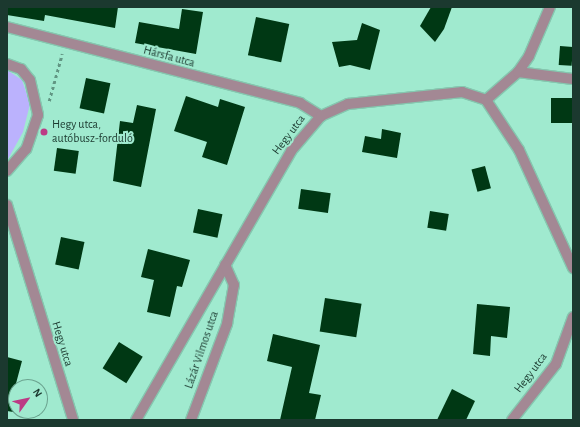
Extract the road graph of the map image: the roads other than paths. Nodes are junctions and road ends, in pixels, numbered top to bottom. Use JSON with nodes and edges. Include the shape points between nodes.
{"nodes":[{"id":1,"x":550,"y":7,"type":"edge"},
{"id":2,"x":7,"y":27,"type":"edge"},
{"id":3,"x":7,"y":64,"type":"edge"},
{"id":4,"x":518,"y":72,"type":"junction"},
{"id":5,"x":573,"y":79,"type":"edge"},
{"id":6,"x":486,"y":100,"type":"junction"},
{"id":7,"x":321,"y":116,"type":"junction"},
{"id":8,"x":7,"y":170,"type":"edge"},
{"id":9,"x":7,"y":206,"type":"edge"},
{"id":10,"x":225,"y":265,"type":"junction"},
{"id":11,"x":573,"y":268,"type":"edge"},
{"id":12,"x":573,"y":317,"type":"edge"},
{"id":13,"x":73,"y":420,"type":"edge"},
{"id":14,"x":136,"y":420,"type":"edge"},
{"id":15,"x":191,"y":420,"type":"edge"},
{"id":16,"x":512,"y":420,"type":"edge"}],
"edges":[{"from":1,"to":4,"type":"street","via":[[529,56]]},
{"from":2,"to":7,"type":"street","name":"Hársfa utca","via":[[300,103]]},
{"from":3,"to":8,"type":"street","via":[[21,69],[30,80],[38,115],[26,149]]},
{"from":4,"to":5,"type":"street"},
{"from":4,"to":6,"type":"street"},
{"from":6,"to":7,"type":"street","name":"Hegy utca","via":[[462,92],[360,102]]},
{"from":6,"to":11,"type":"street","via":[[519,150]]},
{"from":7,"to":10,"type":"street","name":"Hegy utca","via":[[291,150]]},
{"from":9,"to":13,"type":"street","name":"Hegy utca"},
{"from":10,"to":14,"type":"street","name":"Hegy utca"},
{"from":10,"to":15,"type":"street","name":"Lázár Vilmos utca","via":[[234,284],[227,324]]},
{"from":12,"to":16,"type":"street","name":"Hegy utca","via":[[556,364]]}]}
